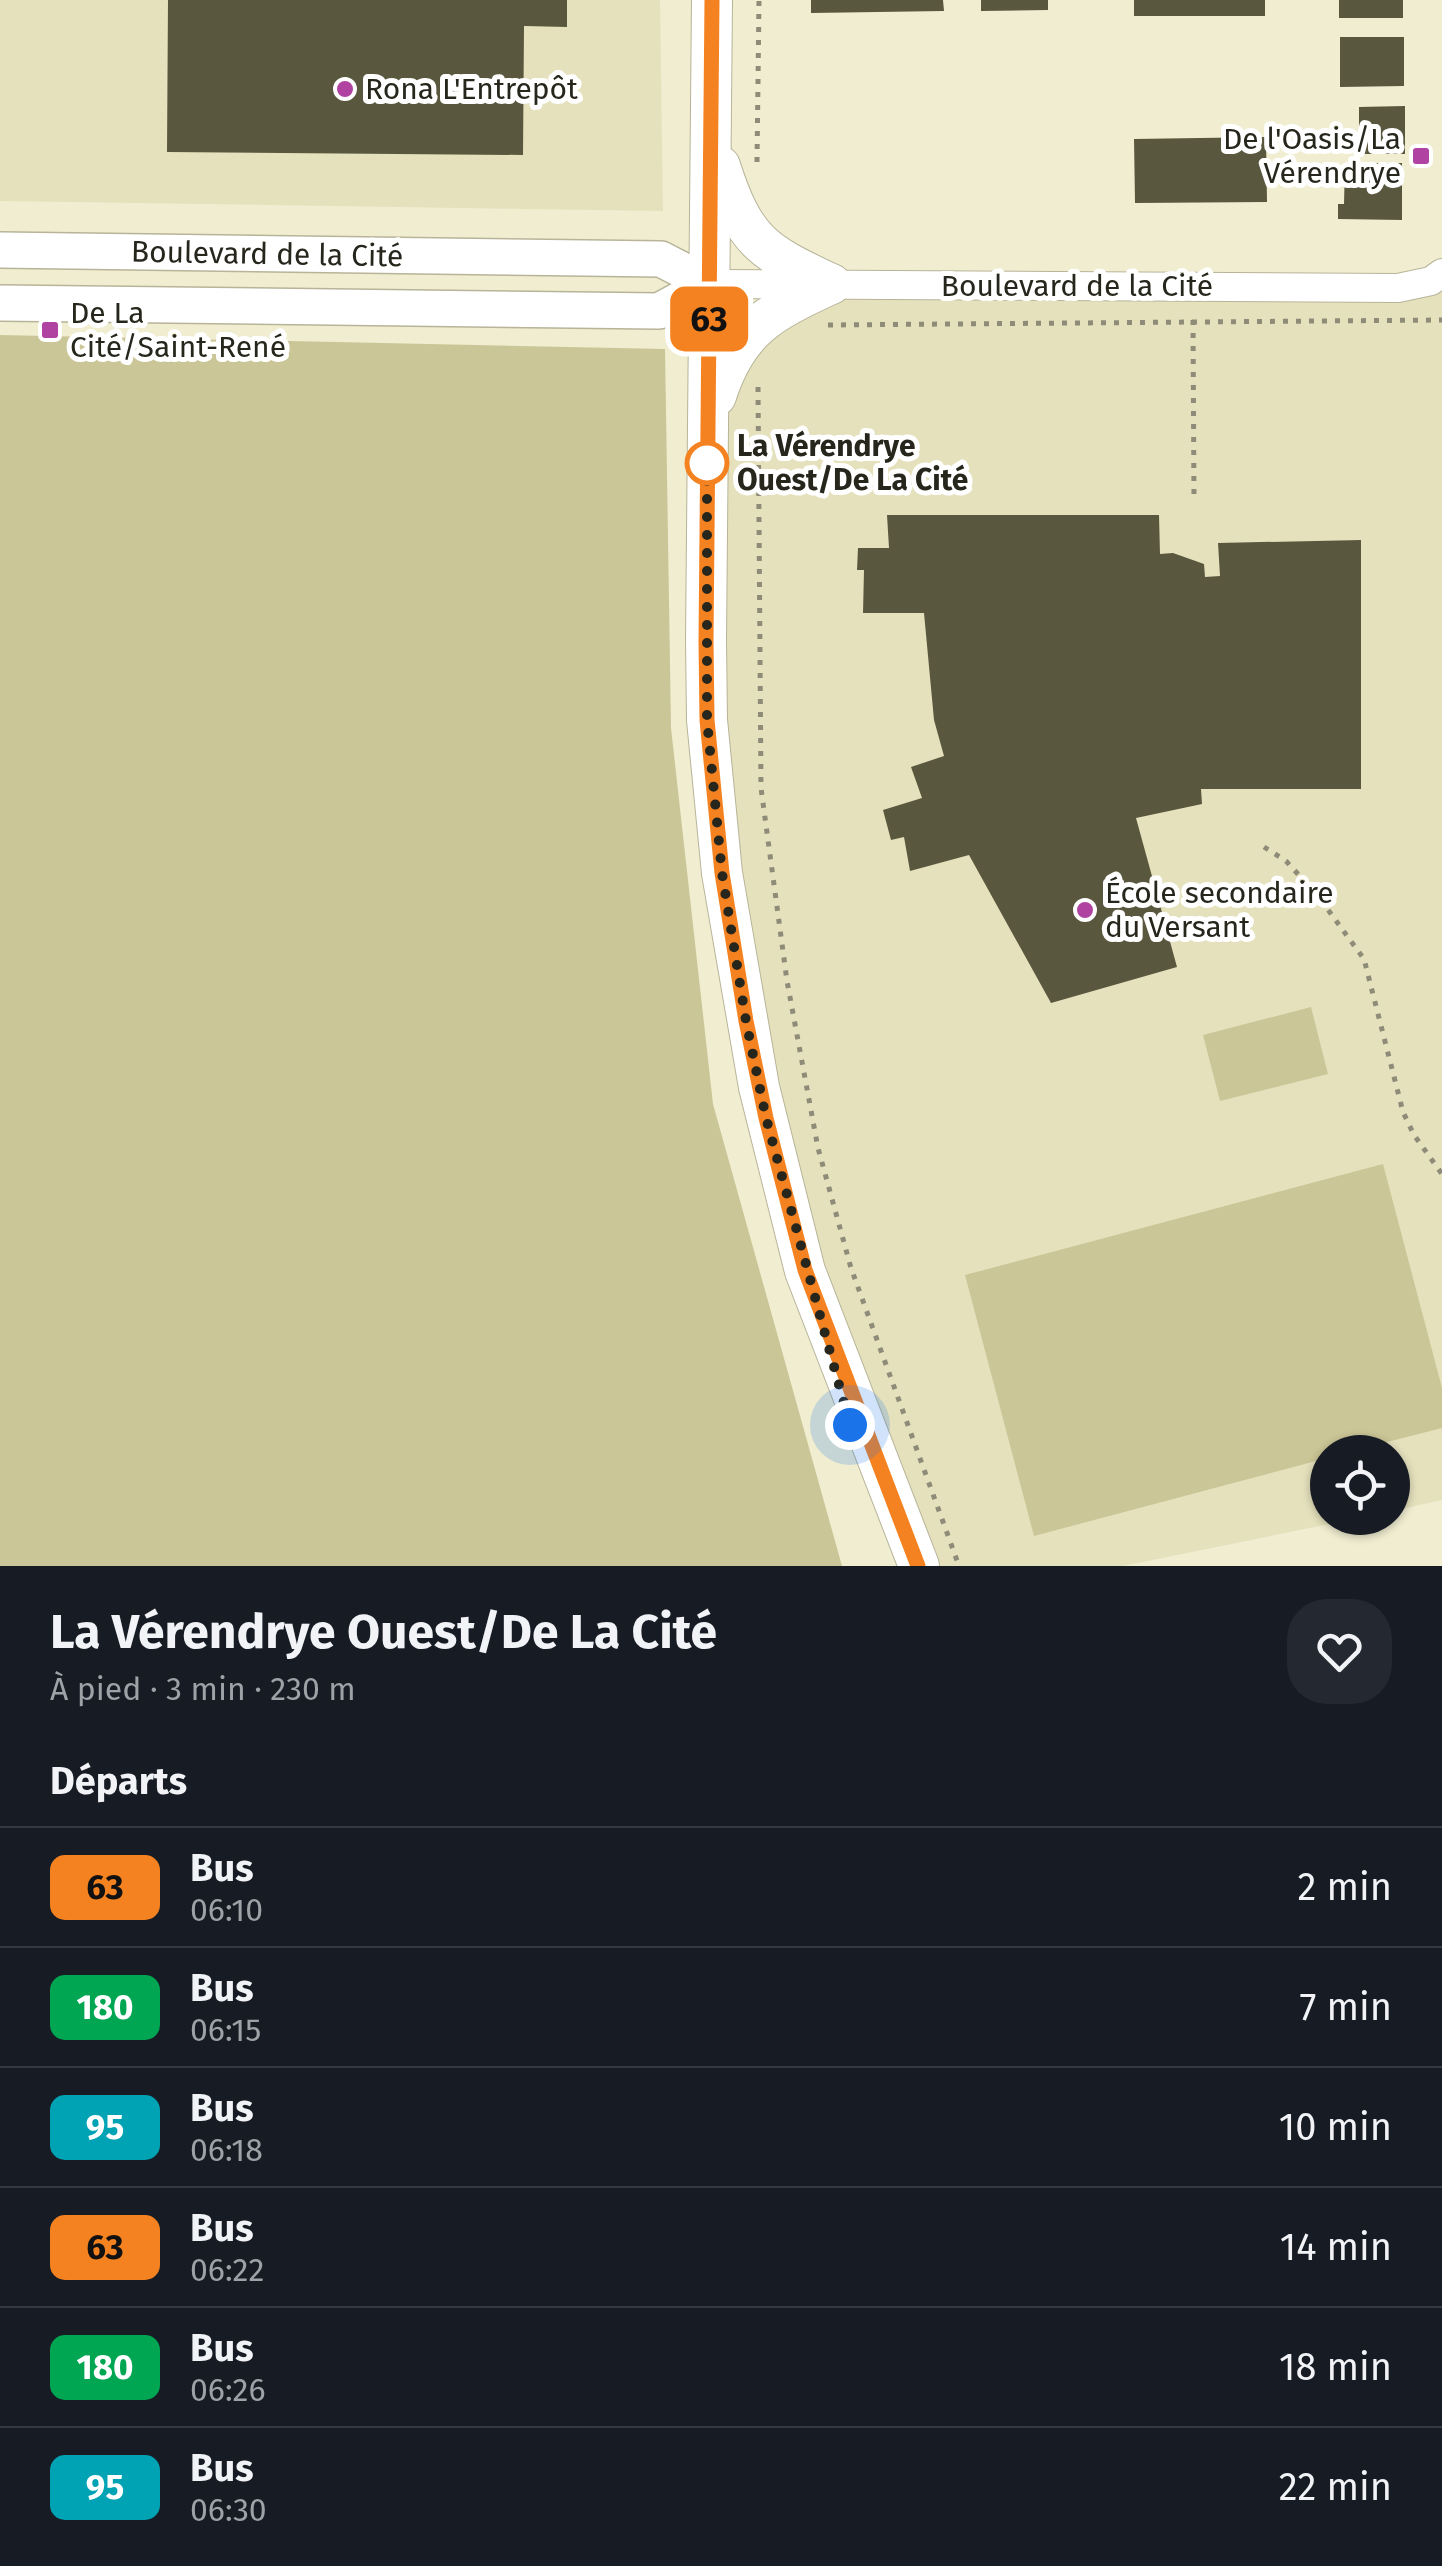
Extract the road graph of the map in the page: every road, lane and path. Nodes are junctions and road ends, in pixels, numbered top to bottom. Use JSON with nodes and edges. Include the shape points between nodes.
{"nodes":[{"id":1,"x":712,"y":0,"type":"edge"},
{"id":2,"x":759,"y":0,"type":"edge"},
{"id":3,"x":711,"y":140,"type":"junction"},
{"id":4,"x":758,"y":165,"type":"dead end"},
{"id":5,"x":0,"y":250,"type":"edge"},
{"id":6,"x":1442,"y":273,"type":"edge"},
{"id":7,"x":709,"y":284,"type":"junction"},
{"id":8,"x":831,"y":284,"type":"junction"},
{"id":9,"x":1193,"y":286,"type":"junction"},
{"id":10,"x":0,"y":303,"type":"edge"},
{"id":11,"x":1442,"y":320,"type":"edge"},
{"id":12,"x":1193,"y":322,"type":"junction"},
{"id":13,"x":819,"y":326,"type":"dead end"},
{"id":14,"x":758,"y":380,"type":"dead end"},
{"id":15,"x":708,"y":424,"type":"junction"},
{"id":16,"x":1194,"y":499,"type":"dead end"},
{"id":17,"x":1264,"y":846,"type":"dead end"},
{"id":18,"x":1442,"y":1174,"type":"edge"},
{"id":19,"x":826,"y":1332,"type":"junction"},
{"id":20,"x":890,"y":1566,"type":"edge"},
{"id":21,"x":918,"y":1566,"type":"edge"},
{"id":22,"x":959,"y":1566,"type":"edge"}],
"edges":[{"from":1,"to":3,"type":"main road"},
{"from":2,"to":4,"type":"path"},
{"from":3,"to":7,"type":"main road"},
{"from":3,"to":8,"type":"main road","via":[[745,228],[782,262]]},
{"from":5,"to":7,"type":"street","name":"Boulevard de la Cité","via":[[661,260]]},
{"from":6,"to":9,"type":"street","name":"Boulevard de la Cité","via":[[1398,288]]},
{"from":7,"to":8,"type":"street","name":"Boulevard de la Cité"},
{"from":7,"to":10,"type":"street","name":"Boulevard de la Cité","via":[[659,312]]},
{"from":7,"to":15,"type":"main road"},
{"from":8,"to":9,"type":"street","name":"Boulevard de la Cité"},
{"from":8,"to":15,"type":"main road","via":[[778,308],[746,335],[724,372]]},
{"from":9,"to":12,"type":"path"},
{"from":11,"to":12,"type":"path"},
{"from":12,"to":13,"type":"path"},
{"from":12,"to":16,"type":"path"},
{"from":14,"to":22,"type":"path","via":[[762,788],[787,981],[818,1148],[851,1268]]},
{"from":15,"to":19,"type":"main road","via":[[707,720],[722,873],[759,1087]]},
{"from":17,"to":18,"type":"path","via":[[1318,896],[1364,959],[1403,1112]]},
{"from":19,"to":20,"type":"main road"},
{"from":19,"to":21,"type":"main road"}]}
